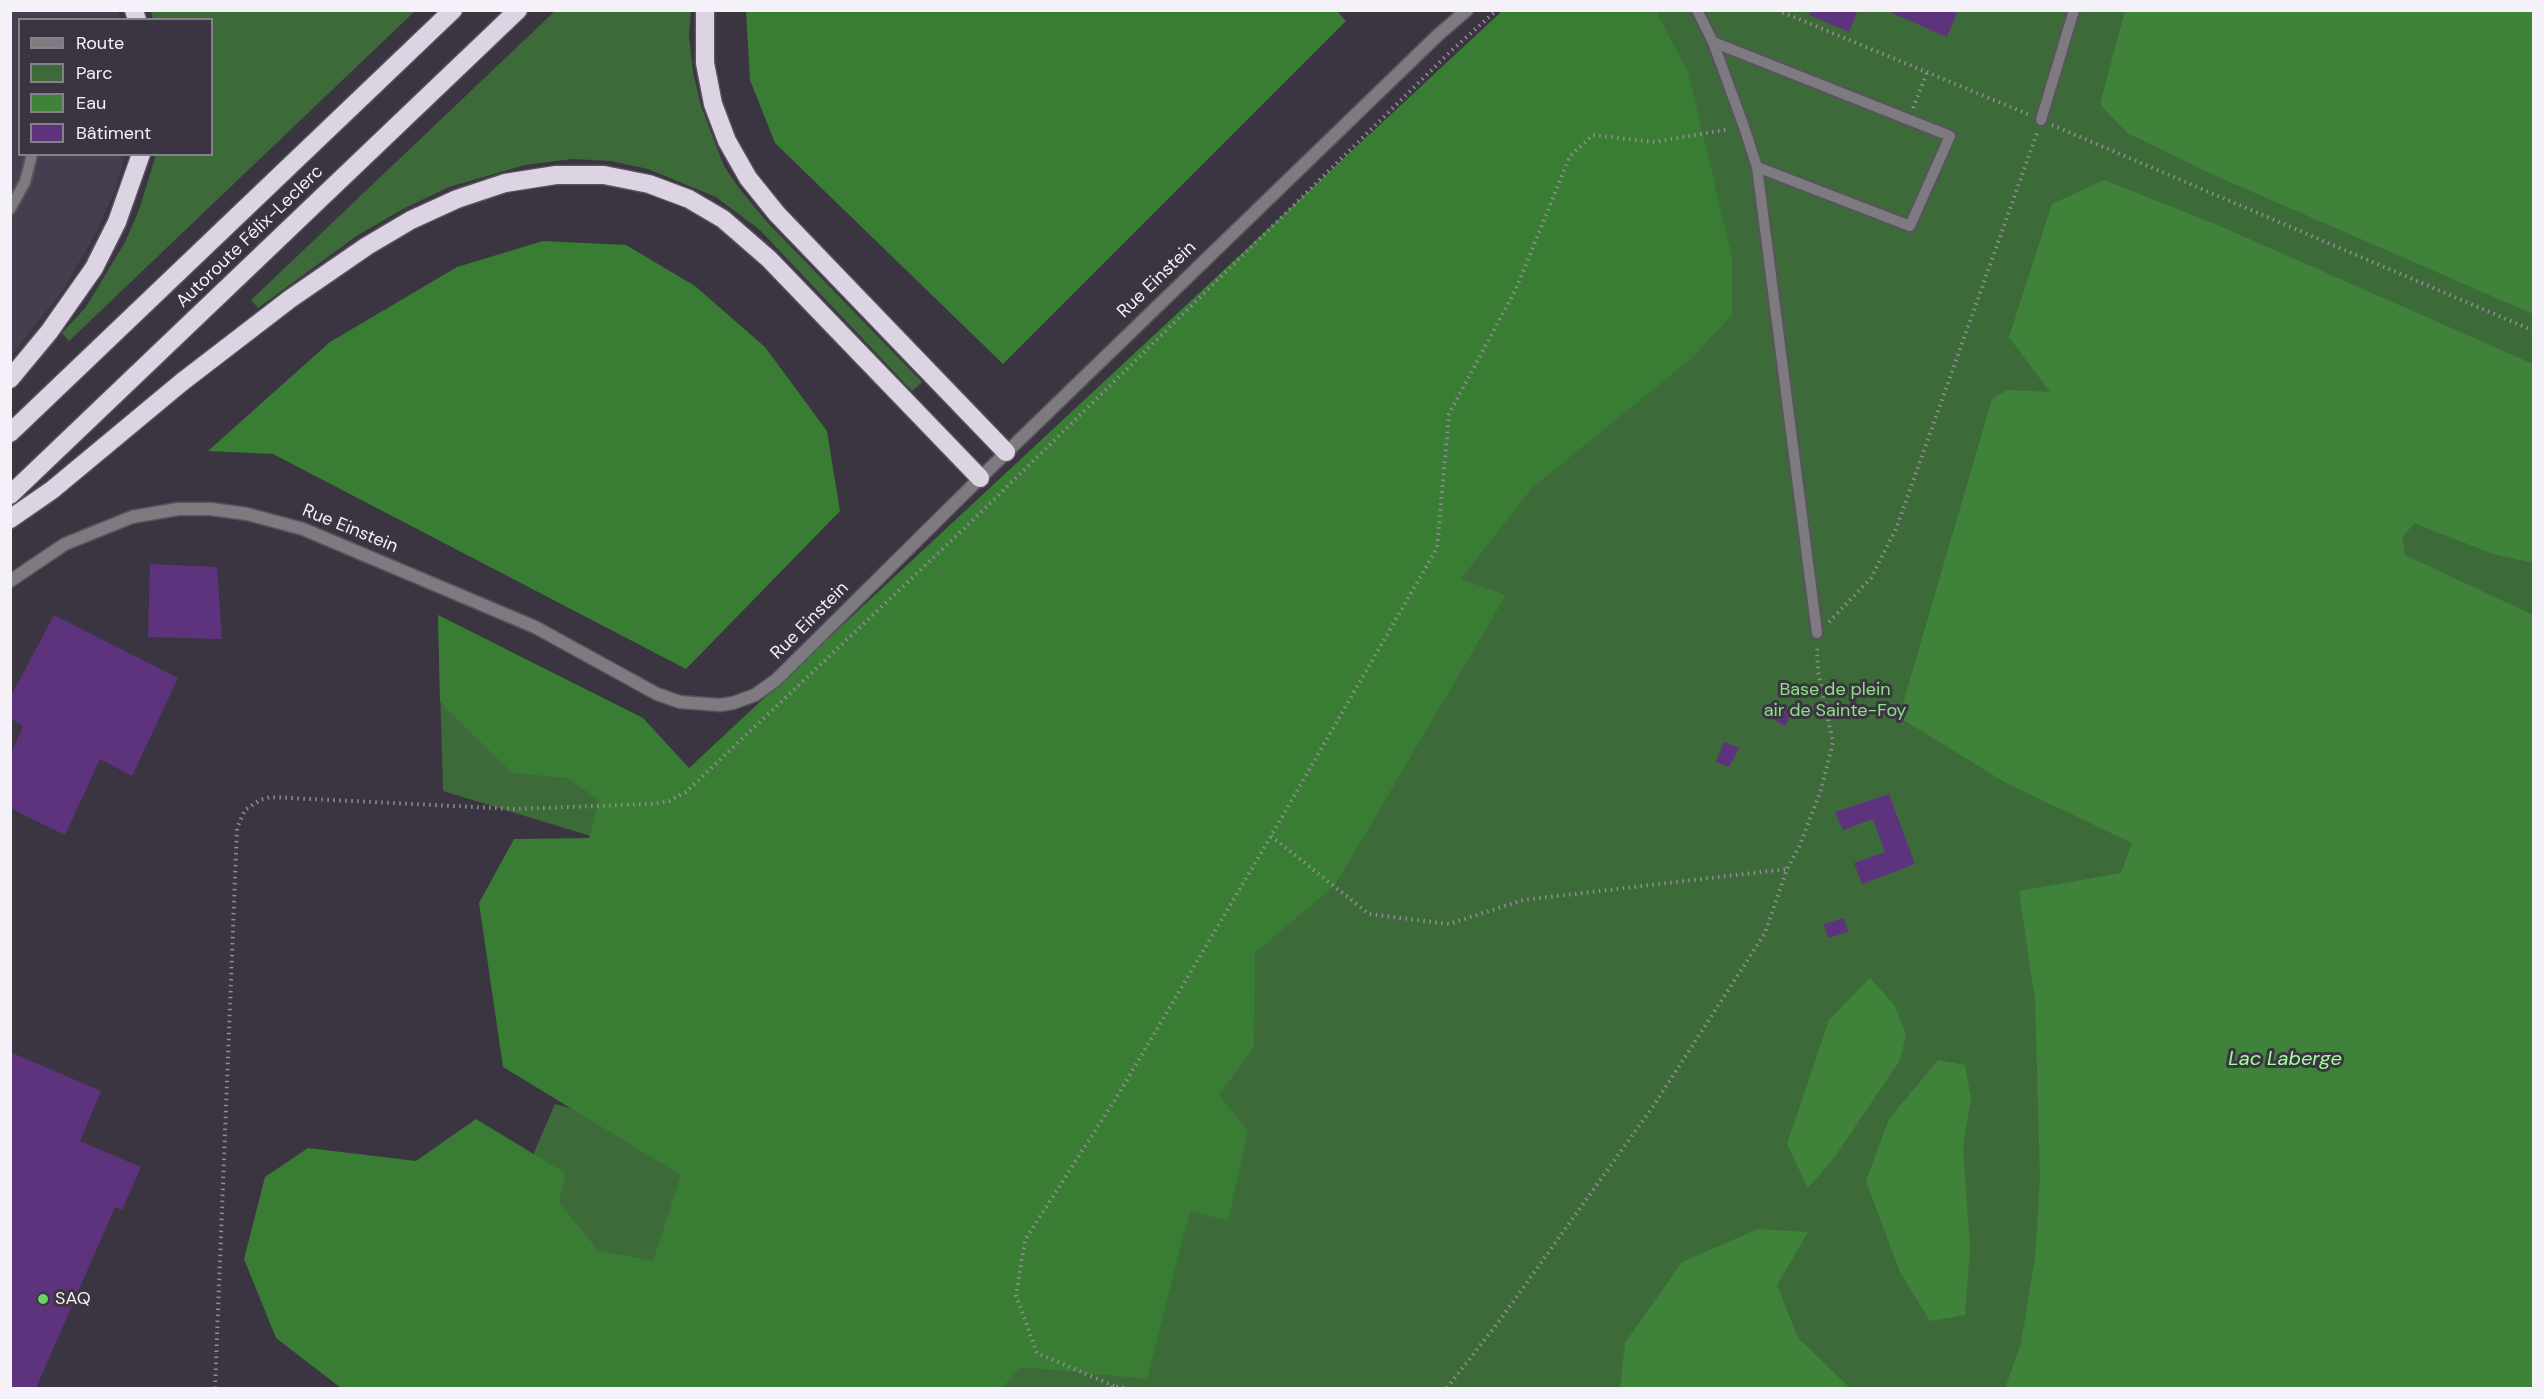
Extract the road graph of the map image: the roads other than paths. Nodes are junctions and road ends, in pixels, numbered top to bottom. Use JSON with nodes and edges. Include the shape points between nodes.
{"nodes":[{"id":1,"x":453,"y":10,"type":"edge"},
{"id":2,"x":518,"y":10,"type":"edge"},
{"id":3,"x":705,"y":10,"type":"edge"},
{"id":4,"x":1467,"y":10,"type":"edge"},
{"id":5,"x":1697,"y":10,"type":"edge"},
{"id":6,"x":2074,"y":10,"type":"edge"},
{"id":7,"x":1713,"y":42,"type":"junction"},
{"id":8,"x":2041,"y":120,"type":"road end"},
{"id":9,"x":32,"y":156,"type":"edge"},
{"id":10,"x":140,"y":156,"type":"edge"},
{"id":11,"x":1757,"y":167,"type":"junction"},
{"id":12,"x":10,"y":209,"type":"edge"},
{"id":13,"x":10,"y":379,"type":"edge"},
{"id":14,"x":10,"y":433,"type":"edge"},
{"id":15,"x":1006,"y":452,"type":"junction"},
{"id":16,"x":980,"y":478,"type":"junction"},
{"id":17,"x":10,"y":495,"type":"edge"},
{"id":18,"x":10,"y":519,"type":"edge"},
{"id":19,"x":10,"y":581,"type":"edge"},
{"id":20,"x":1817,"y":633,"type":"road end"}],
"edges":[{"from":1,"to":14,"type":"highway","name":"Autoroute Félix-Leclerc"},
{"from":2,"to":17,"type":"highway","name":"Autoroute Félix-Leclerc"},
{"from":3,"to":15,"type":"highway","via":[[705,63],[713,104],[727,141],[748,178],[777,214]]},
{"from":4,"to":15,"type":"street","name":"Rue Einstein"},
{"from":5,"to":7,"type":"lane"},
{"from":6,"to":8,"type":"lane"},
{"from":7,"to":11,"type":"lane"},
{"from":7,"to":11,"type":"lane","via":[[1950,136],[1910,226]]},
{"from":9,"to":12,"type":"lane","via":[[25,182]]},
{"from":10,"to":13,"type":"highway","via":[[120,215],[94,268],[55,325]]},
{"from":11,"to":20,"type":"lane"},
{"from":15,"to":16,"type":"street","name":"Rue Einstein"},
{"from":16,"to":18,"type":"highway","via":[[769,259],[731,225],[689,199],[649,184],[604,175],[556,175],[505,183],[457,199],[367,246],[265,318],[52,490]]},
{"from":16,"to":19,"type":"street","name":"Rue Einstein","via":[[776,680],[754,695],[720,705],[680,702],[657,694],[535,627],[303,529],[238,512],[178,509],[132,517],[65,544]]}]}
